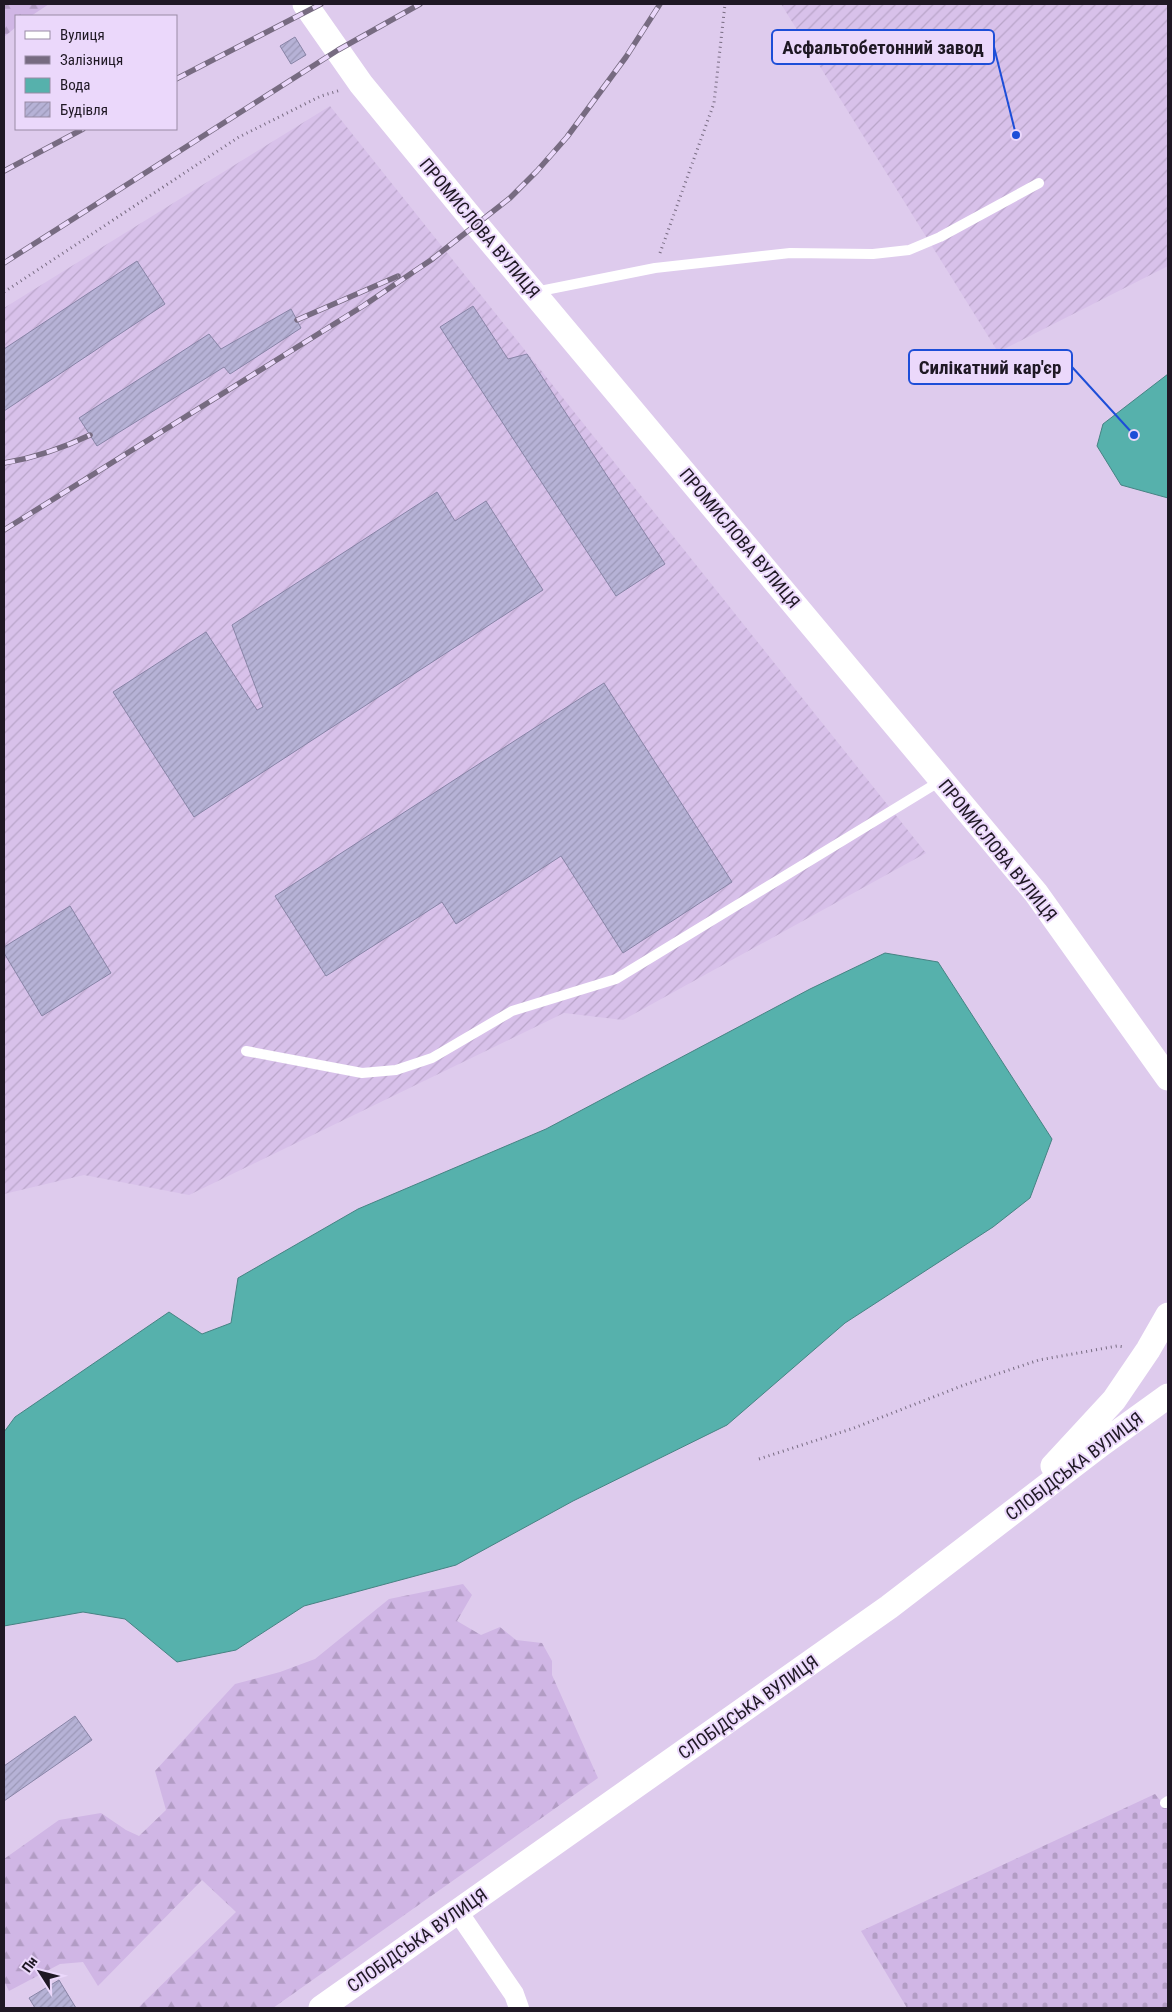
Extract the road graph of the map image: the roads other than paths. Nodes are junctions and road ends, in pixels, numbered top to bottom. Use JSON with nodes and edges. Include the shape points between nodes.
{"nodes":[{"id":1,"x":305,"y":4,"type":"edge"},
{"id":2,"x":1039,"y":183,"type":"dead end"},
{"id":3,"x":534,"y":293,"type":"junction"},
{"id":4,"x":942,"y":780,"type":"junction"},
{"id":5,"x":246,"y":1051,"type":"dead end"},
{"id":6,"x":1168,"y":1078,"type":"edge"},
{"id":7,"x":1168,"y":1315,"type":"edge"},
{"id":8,"x":1168,"y":1396,"type":"edge"},
{"id":9,"x":980,"y":1538,"type":"junction"},
{"id":10,"x":458,"y":1912,"type":"junction"},
{"id":11,"x":516,"y":2001,"type":"edge"},
{"id":12,"x":321,"y":2008,"type":"edge"}],
"edges":[{"from":1,"to":3,"type":"street","name":"ПРОМИСЛОВА ВУЛИЦЯ","via":[[362,84]]},
{"from":2,"to":3,"type":"lane","via":[[940,237],[909,250],[873,254],[790,253],[655,268]]},
{"from":3,"to":4,"type":"street","name":"ПРОМИСЛОВА ВУЛИЦЯ"},
{"from":4,"to":5,"type":"lane","via":[[616,979],[512,1010],[432,1058],[396,1070],[362,1073]]},
{"from":4,"to":6,"type":"street","name":"ПРОМИСЛОВА ВУЛИЦЯ","via":[[1036,893]]},
{"from":7,"to":9,"type":"street","via":[[1108,1407]]},
{"from":8,"to":9,"type":"street","name":"СЛОБІДСЬКА ВУЛИЦЯ"},
{"from":9,"to":10,"type":"street","name":"СЛОБІДСЬКА ВУЛИЦЯ","via":[[889,1607]]},
{"from":10,"to":11,"type":"street"},
{"from":10,"to":12,"type":"street","name":"СЛОБІДСЬКА ВУЛИЦЯ"}]}
